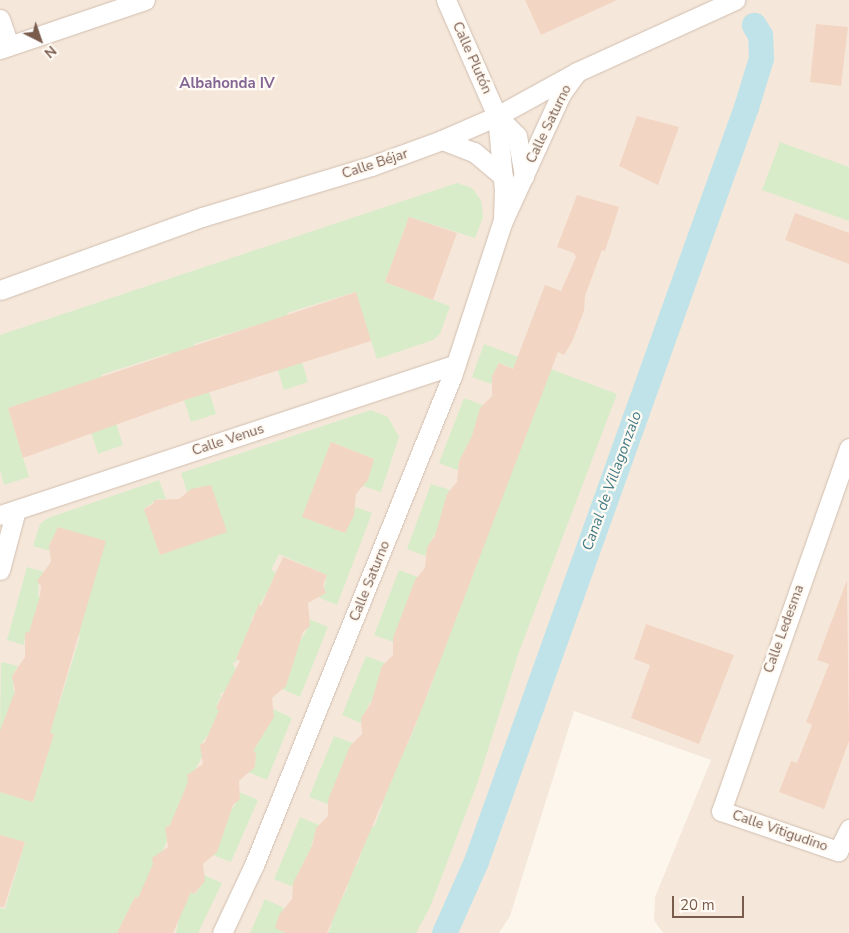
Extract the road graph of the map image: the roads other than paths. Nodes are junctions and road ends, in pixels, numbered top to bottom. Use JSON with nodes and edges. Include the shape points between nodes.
{"nodes":[{"id":1,"x":145,"y":0,"type":"edge"},
{"id":2,"x":446,"y":0,"type":"edge"},
{"id":3,"x":734,"y":0,"type":"edge"},
{"id":4,"x":0,"y":19,"type":"edge"},
{"id":5,"x":5,"y":47,"type":"edge"},
{"id":6,"x":577,"y":72,"type":"junction"},
{"id":7,"x":497,"y":116,"type":"junction"},
{"id":8,"x":442,"y":140,"type":"junction"},
{"id":9,"x":503,"y":176,"type":"junction"},
{"id":10,"x":524,"y":176,"type":"junction"},
{"id":11,"x":502,"y":223,"type":"junction"},
{"id":12,"x":0,"y":290,"type":"edge"},
{"id":13,"x":456,"y":364,"type":"junction"},
{"id":14,"x":849,"y":448,"type":"edge"},
{"id":15,"x":8,"y":512,"type":"edge"},
{"id":16,"x":0,"y":570,"type":"edge"},
{"id":17,"x":721,"y":811,"type":"joint"},
{"id":18,"x":849,"y":829,"type":"edge"},
{"id":19,"x":222,"y":933,"type":"edge"}],
"edges":[{"from":1,"to":5,"type":"street"},
{"from":2,"to":7,"type":"street","name":"Calle Plutón"},
{"from":3,"to":6,"type":"street","name":"Calle Béjar"},
{"from":4,"to":5,"type":"street"},
{"from":6,"to":7,"type":"street","name":"Calle Béjar"},
{"from":6,"to":10,"type":"street","name":"Calle Saturno","via":[[561,94]]},
{"from":7,"to":8,"type":"street","name":"Calle Béjar"},
{"from":7,"to":9,"type":"street","name":"Calle Saturno"},
{"from":7,"to":10,"type":"street","name":"Calle Saturno","via":[[517,136]]},
{"from":8,"to":9,"type":"street","via":[[474,152]]},
{"from":8,"to":12,"type":"street","name":"Calle Béjar","via":[[371,166],[202,217]]},
{"from":9,"to":11,"type":"street","name":"Calle Saturno"},
{"from":10,"to":11,"type":"street","name":"Calle Saturno"},
{"from":11,"to":13,"type":"street","name":"Calle Saturno"},
{"from":13,"to":15,"type":"street","name":"Calle Venus"},
{"from":13,"to":19,"type":"street","name":"Calle Saturno","via":[[258,856]]},
{"from":14,"to":17,"type":"street","name":"Calle Ledesma"},
{"from":15,"to":16,"type":"street"},
{"from":17,"to":18,"type":"street","name":"Calle Vitigudino","via":[[838,851]]}]}
